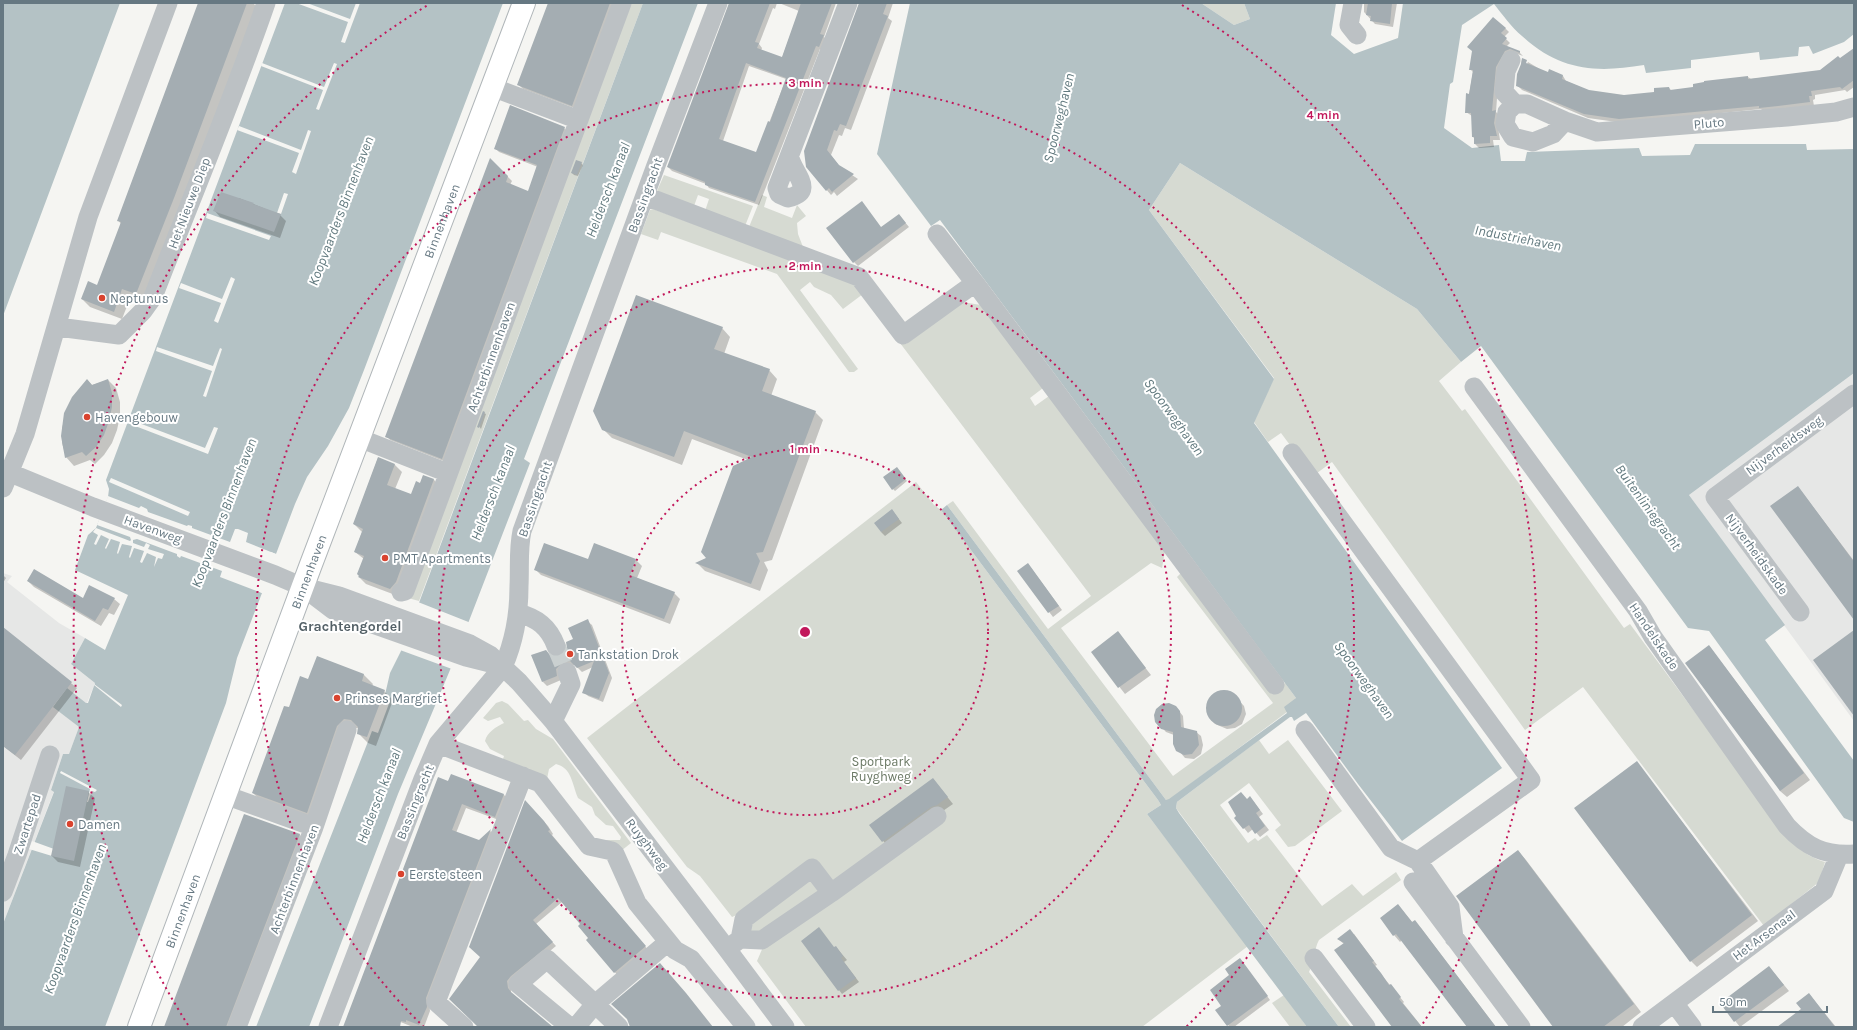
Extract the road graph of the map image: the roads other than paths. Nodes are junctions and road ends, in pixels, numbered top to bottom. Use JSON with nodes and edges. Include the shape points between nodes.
{"nodes":[{"id":1,"x":168,"y":3,"type":"edge"},
{"id":2,"x":266,"y":3,"type":"edge"},
{"id":3,"x":524,"y":3,"type":"edge"},
{"id":4,"x":622,"y":3,"type":"edge"},
{"id":5,"x":718,"y":3,"type":"edge"},
{"id":6,"x":848,"y":3,"type":"edge"},
{"id":7,"x":1352,"y":3,"type":"edge"},
{"id":8,"x":1357,"y":35,"type":"dead end"},
{"id":9,"x":1510,"y":60,"type":"dead end"},
{"id":10,"x":492,"y":87,"type":"junction"},
{"id":11,"x":1515,"y":104,"type":"junction"},
{"id":12,"x":1854,"y":107,"type":"edge"},
{"id":13,"x":579,"y":120,"type":"junction"},
{"id":14,"x":1566,"y":121,"type":"junction"},
{"id":15,"x":790,"y":158,"type":"dead end"},
{"id":16,"x":645,"y":196,"type":"junction"},
{"id":17,"x":937,"y":234,"type":"dead end"},
{"id":18,"x":975,"y":283,"type":"junction"},
{"id":19,"x":58,"y":326,"type":"junction"},
{"id":20,"x":1474,"y":387,"type":"dead end"},
{"id":21,"x":1854,"y":394,"type":"edge"},
{"id":22,"x":359,"y":438,"type":"junction"},
{"id":23,"x":1292,"y":453,"type":"dead end"},
{"id":24,"x":448,"y":473,"type":"junction"},
{"id":25,"x":5,"y":477,"type":"edge"},
{"id":26,"x":1715,"y":497,"type":"joint"},
{"id":27,"x":303,"y":587,"type":"junction"},
{"id":28,"x":401,"y":592,"type":"dead end"},
{"id":29,"x":1800,"y":612,"type":"dead end"},
{"id":30,"x":518,"y":613,"type":"junction"},
{"id":31,"x":408,"y":628,"type":"joint"},
{"id":32,"x":556,"y":646,"type":"tunnel mouth"},
{"id":33,"x":503,"y":667,"type":"junction"},
{"id":34,"x":567,"y":672,"type":"tunnel mouth"},
{"id":35,"x":1275,"y":685,"type":"dead end"},
{"id":36,"x":553,"y":721,"type":"junction"},
{"id":37,"x":347,"y":730,"type":"dead end"},
{"id":38,"x":1305,"y":730,"type":"dead end"},
{"id":39,"x":438,"y":744,"type":"junction"},
{"id":40,"x":50,"y":755,"type":"dead end"},
{"id":41,"x":532,"y":779,"type":"junction"},
{"id":42,"x":225,"y":795,"type":"junction"},
{"id":43,"x":937,"y":816,"type":"dead end"},
{"id":44,"x":314,"y":827,"type":"junction"},
{"id":45,"x":1846,"y":854,"type":"edge"},
{"id":46,"x":1418,"y":862,"type":"junction"},
{"id":47,"x":1413,"y":882,"type":"dead end"},
{"id":48,"x":3,"y":892,"type":"edge"},
{"id":49,"x":831,"y":893,"type":"junction"},
{"id":50,"x":1454,"y":938,"type":"junction"},
{"id":51,"x":668,"y":942,"type":"junction"},
{"id":52,"x":734,"y":944,"type":"junction"},
{"id":53,"x":1314,"y":958,"type":"dead end"},
{"id":54,"x":600,"y":1000,"type":"junction"},
{"id":55,"x":1674,"y":1003,"type":"junction"},
{"id":56,"x":139,"y":1027,"type":"edge"},
{"id":57,"x":237,"y":1027,"type":"edge"},
{"id":58,"x":328,"y":1027,"type":"edge"},
{"id":59,"x":464,"y":1027,"type":"edge"},
{"id":60,"x":570,"y":1027,"type":"edge"},
{"id":61,"x":576,"y":1027,"type":"edge"},
{"id":62,"x":619,"y":1027,"type":"edge"},
{"id":63,"x":746,"y":1027,"type":"edge"},
{"id":64,"x":785,"y":1027,"type":"edge"},
{"id":65,"x":1366,"y":1027,"type":"edge"},
{"id":66,"x":1521,"y":1027,"type":"edge"},
{"id":67,"x":1642,"y":1027,"type":"edge"},
{"id":68,"x":1692,"y":1027,"type":"edge"}],
"edges":[{"from":1,"to":19,"type":"street","via":[[88,217]]},
{"from":2,"to":19,"type":"street","name":"Het Nieuwe Diep","via":[[241,74],[153,297],[119,335]]},
{"from":3,"to":10,"type":"main road","name":"Binnenhaven"},
{"from":4,"to":13,"type":"street","name":"Achterbinnenhaven"},
{"from":5,"to":16,"type":"street","name":"Bassingracht"},
{"from":6,"to":15,"type":"street"},
{"from":7,"to":8,"type":"street","via":[[1349,25]]},
{"from":9,"to":11,"type":"street","via":[[1504,92]]},
{"from":10,"to":13,"type":"street"},
{"from":10,"to":22,"type":"main road","name":"Binnenhaven"},
{"from":11,"to":14,"type":"street","name":"Pluto","via":[[1527,104]]},
{"from":11,"to":14,"type":"street","via":[[1506,112],[1505,124],[1513,137],[1533,142],[1553,134]]},
{"from":12,"to":14,"type":"street","name":"Pluto","via":[[1822,114],[1597,132]]},
{"from":13,"to":24,"type":"street","name":"Achterbinnenhaven"},
{"from":16,"to":18,"type":"street","via":[[859,277],[903,335]]},
{"from":16,"to":30,"type":"street","name":"Bassingracht","via":[[522,530],[519,548]]},
{"from":17,"to":18,"type":"street"},
{"from":18,"to":35,"type":"street"},
{"from":19,"to":25,"type":"street","via":[[25,434]]},
{"from":20,"to":45,"type":"street","name":"Handelskade","via":[[1638,611],[1788,826],[1801,840],[1815,849]]},
{"from":21,"to":26,"type":"street","name":"Nijverheidsweg"},
{"from":22,"to":24,"type":"street"},
{"from":22,"to":27,"type":"main road","name":"Binnenhaven"},
{"from":23,"to":46,"type":"street","via":[[1531,780]]},
{"from":24,"to":28,"type":"street","name":"Achterbinnenhaven","via":[[405,591]]},
{"from":25,"to":27,"type":"street","name":"Havenweg","via":[[93,507]]},
{"from":26,"to":29,"type":"street","name":"Nijverheidskade"},
{"from":27,"to":31,"type":"street","name":"Havenweg","via":[[339,596]]},
{"from":27,"to":42,"type":"main road","name":"Binnenhaven"},
{"from":30,"to":32,"type":"street","via":[[532,617],[542,625],[551,633]]},
{"from":30,"to":33,"type":"street","name":"Bassingracht","via":[[513,644]]},
{"from":31,"to":33,"type":"street","name":"Ruyghweg","via":[[490,656]]},
{"from":33,"to":36,"type":"street","name":"Ruyghweg"},
{"from":33,"to":39,"type":"street","name":"Bassingracht"},
{"from":34,"to":36,"type":"street","via":[[571,684]]},
{"from":36,"to":52,"type":"street","name":"Ruyghweg"},
{"from":37,"to":44,"type":"street","name":"Achterbinnenhaven"},
{"from":38,"to":46,"type":"street","via":[[1391,848]]},
{"from":39,"to":41,"type":"street"},
{"from":39,"to":58,"type":"street","name":"Bassingracht"},
{"from":40,"to":48,"type":"street","name":"Zwartepad"},
{"from":41,"to":51,"type":"street","via":[[589,846],[615,854],[635,901]]},
{"from":41,"to":59,"type":"street","via":[[439,1004]]},
{"from":42,"to":44,"type":"street"},
{"from":42,"to":56,"type":"main road","name":"Binnenhaven"},
{"from":43,"to":49,"type":"street"},
{"from":44,"to":57,"type":"street","name":"Achterbinnenhaven"},
{"from":45,"to":55,"type":"street","name":"Het Arsenaal","via":[[1824,890]]},
{"from":46,"to":50,"type":"street","via":[[1450,907]]},
{"from":47,"to":50,"type":"street"},
{"from":49,"to":52,"type":"street","via":[[762,940]]},
{"from":49,"to":52,"type":"street","via":[[812,868],[744,919]]},
{"from":50,"to":66,"type":"street"},
{"from":51,"to":54,"type":"street"},
{"from":51,"to":63,"type":"street","via":[[677,952],[691,959]]},
{"from":52,"to":64,"type":"street","name":"Ruyghweg"},
{"from":53,"to":65,"type":"street"},
{"from":54,"to":60,"type":"street","via":[[547,958],[518,984]]},
{"from":54,"to":61,"type":"street"},
{"from":54,"to":62,"type":"street"},
{"from":55,"to":67,"type":"street","name":"Het Arsenaal"},
{"from":55,"to":68,"type":"street"}]}
